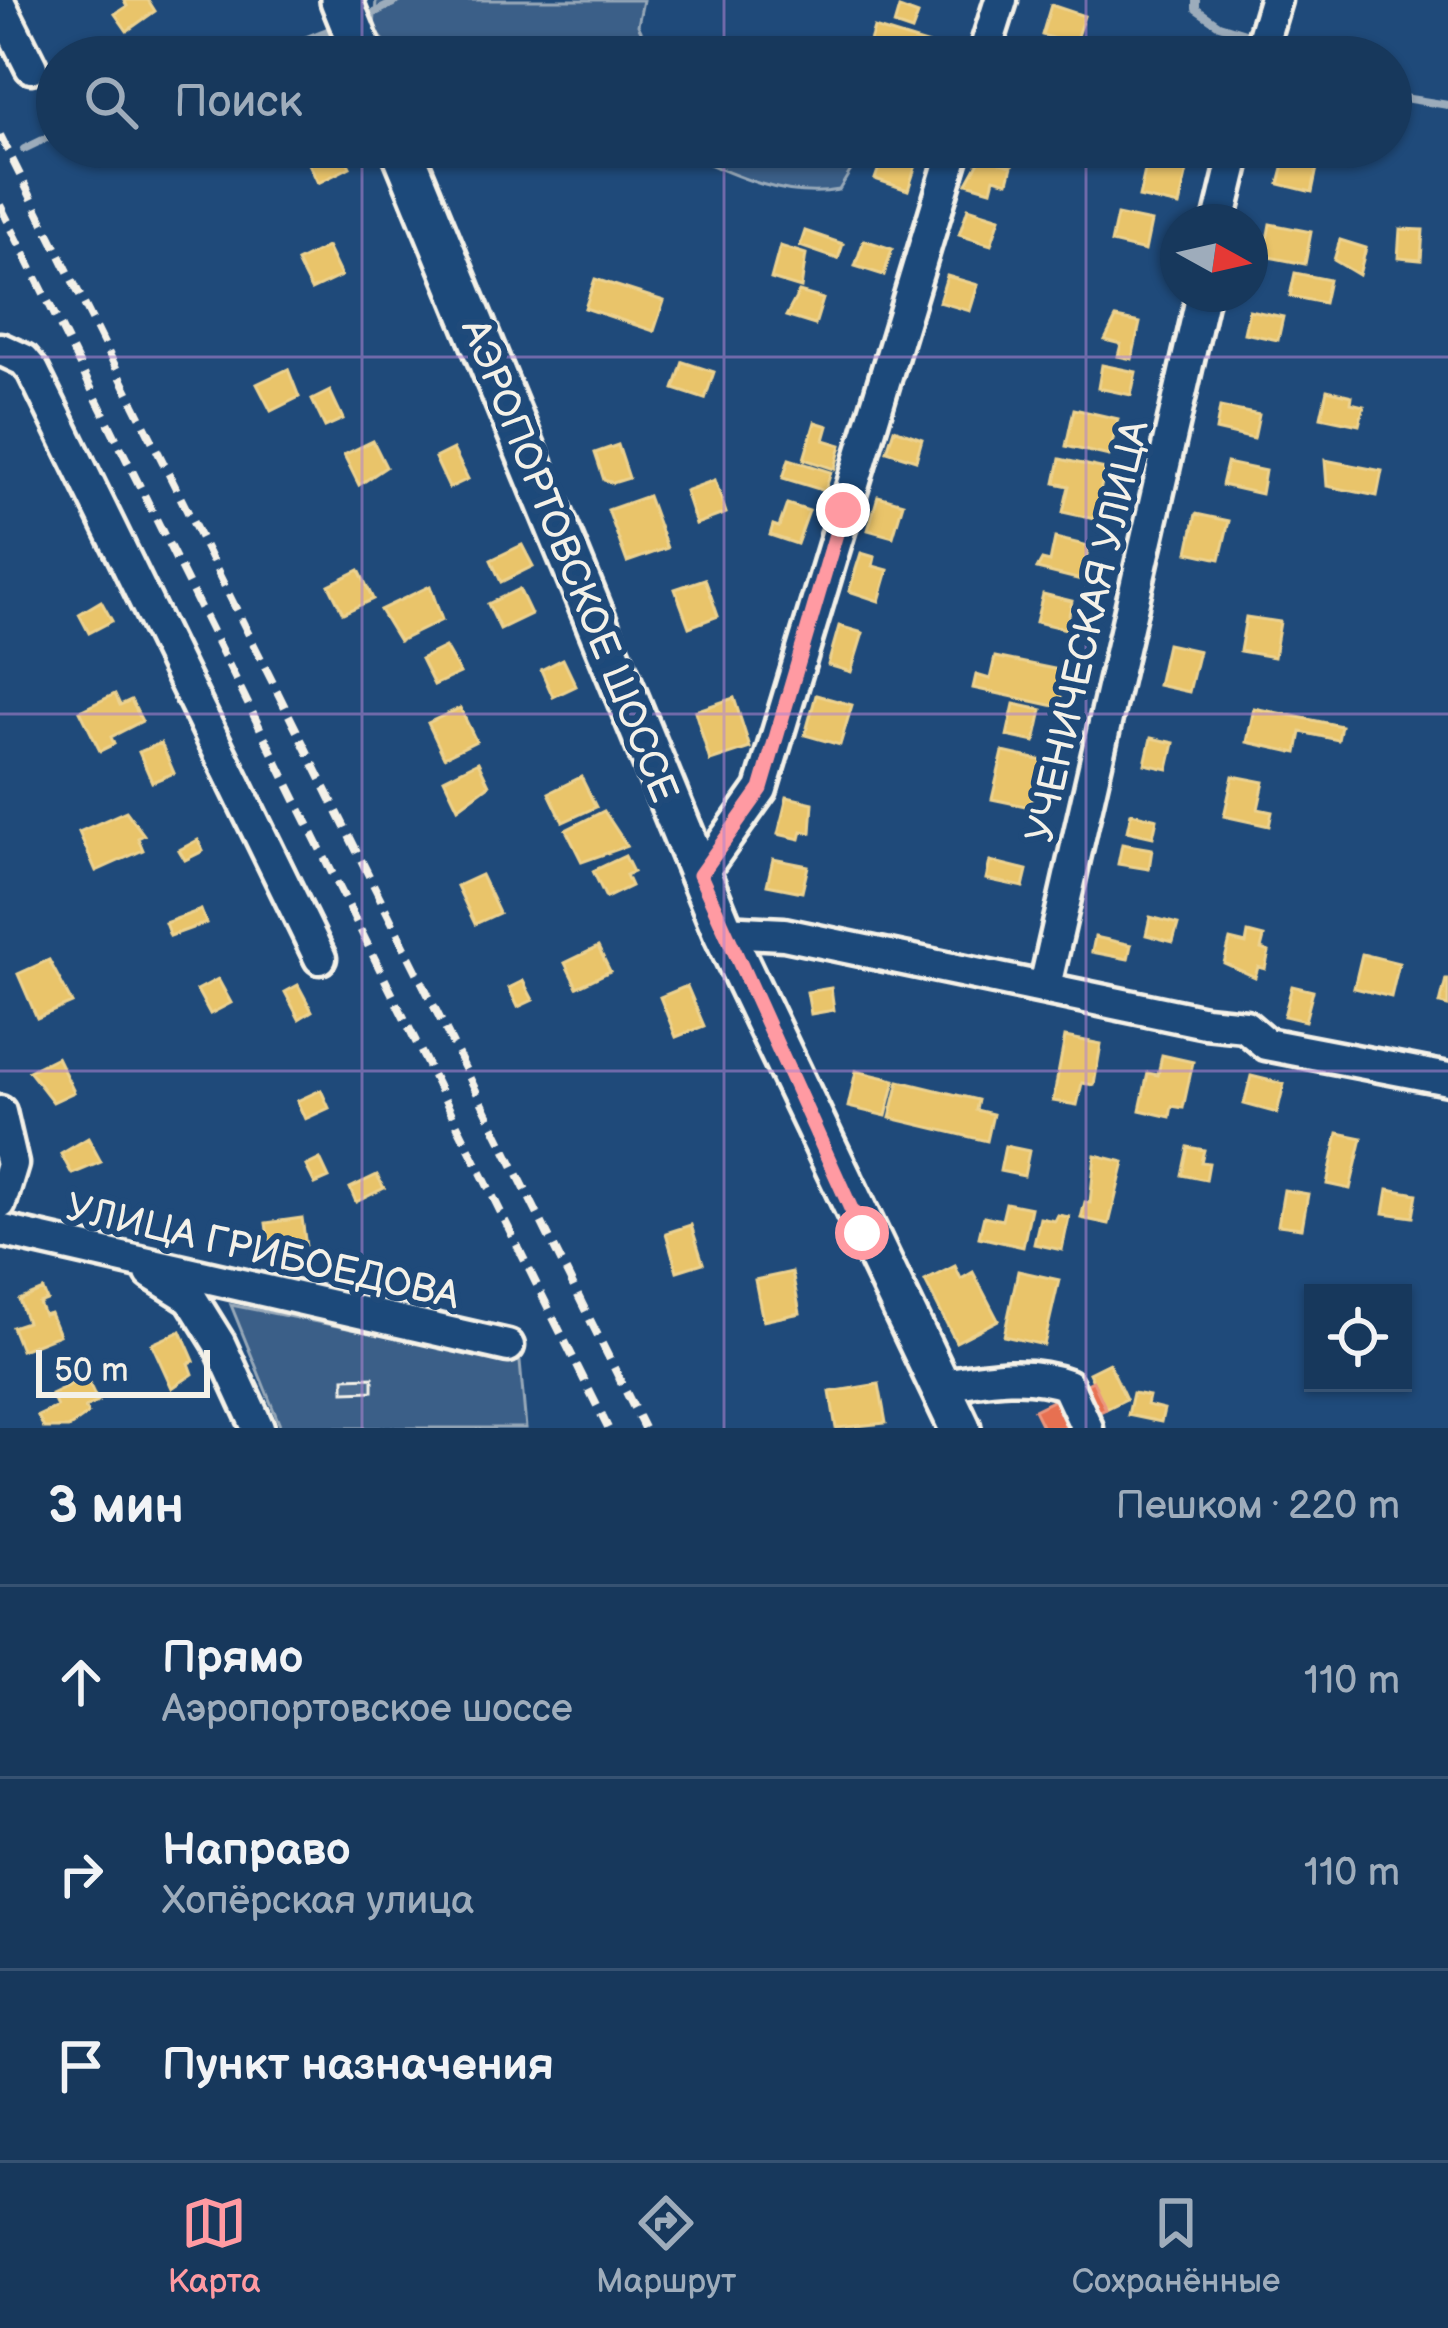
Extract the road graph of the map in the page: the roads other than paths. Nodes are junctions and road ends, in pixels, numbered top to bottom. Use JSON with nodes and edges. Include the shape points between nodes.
{"nodes":[{"id":1,"x":341,"y":0,"type":"edge"},
{"id":2,"x":1001,"y":0,"type":"edge"},
{"id":3,"x":0,"y":5,"type":"edge"},
{"id":4,"x":356,"y":36,"type":"edge"},
{"id":5,"x":990,"y":36,"type":"edge"},
{"id":6,"x":31,"y":67,"type":"dead end"},
{"id":7,"x":410,"y":168,"type":"edge"},
{"id":8,"x":950,"y":168,"type":"edge"},
{"id":9,"x":1232,"y":168,"type":"edge"},
{"id":10,"x":1224,"y":204,"type":"edge"},
{"id":11,"x":1199,"y":312,"type":"edge"},
{"id":12,"x":0,"y":349,"type":"edge"},
{"id":13,"x":700,"y":875,"type":"junction"},
{"id":14,"x":723,"y":931,"type":"junction"},
{"id":15,"x":320,"y":958,"type":"dead end"},
{"id":16,"x":1045,"y":986,"type":"junction"},
{"id":17,"x":1448,"y":1079,"type":"edge"},
{"id":18,"x":0,"y":1112,"type":"edge"},
{"id":19,"x":0,"y":1203,"type":"edge"},
{"id":20,"x":0,"y":1230,"type":"edge"},
{"id":21,"x":131,"y":1260,"type":"junction"},
{"id":22,"x":508,"y":1346,"type":"dead end"},
{"id":23,"x":938,"y":1386,"type":"junction"},
{"id":24,"x":258,"y":1428,"type":"edge"},
{"id":25,"x":960,"y":1428,"type":"edge"},
{"id":26,"x":1087,"y":1428,"type":"edge"}],
"edges":[{"from":1,"to":4,"type":"main road"},
{"from":2,"to":5,"type":"street"},
{"from":3,"to":6,"type":"street"},
{"from":7,"to":13,"type":"main road","name":"АЭРОПОРТОВСКОЕ ШОССЕ"},
{"from":8,"to":13,"type":"street","via":[[761,789]]},
{"from":9,"to":10,"type":"street"},
{"from":11,"to":16,"type":"street","name":"УЧЕНИЧЕСКАЯ УЛИЦА"},
{"from":12,"to":15,"type":"street","via":[[32,371]]},
{"from":13,"to":14,"type":"main road","name":"АЭРОПОРТОВСКОЕ ШОССЕ"},
{"from":14,"to":16,"type":"street","via":[[784,934]]},
{"from":14,"to":23,"type":"main road","name":"АЭРОПОРТОВСКОЕ ШОССЕ"},
{"from":16,"to":17,"type":"street","via":[[1245,1025],[1266,1044]]},
{"from":18,"to":19,"type":"street","via":[[12,1164]]},
{"from":20,"to":21,"type":"street","name":"УЛИЦА ГРИБОЕДОВА"},
{"from":21,"to":22,"type":"street","name":"УЛИЦА ГРИБОЕДОВА"},
{"from":21,"to":24,"type":"street","via":[[191,1298]]},
{"from":23,"to":25,"type":"main road","name":"АЭРОПОРТОВСКОЕ ШОССЕ"},
{"from":23,"to":26,"type":"street","via":[[1050,1379],[1066,1385]]}]}
